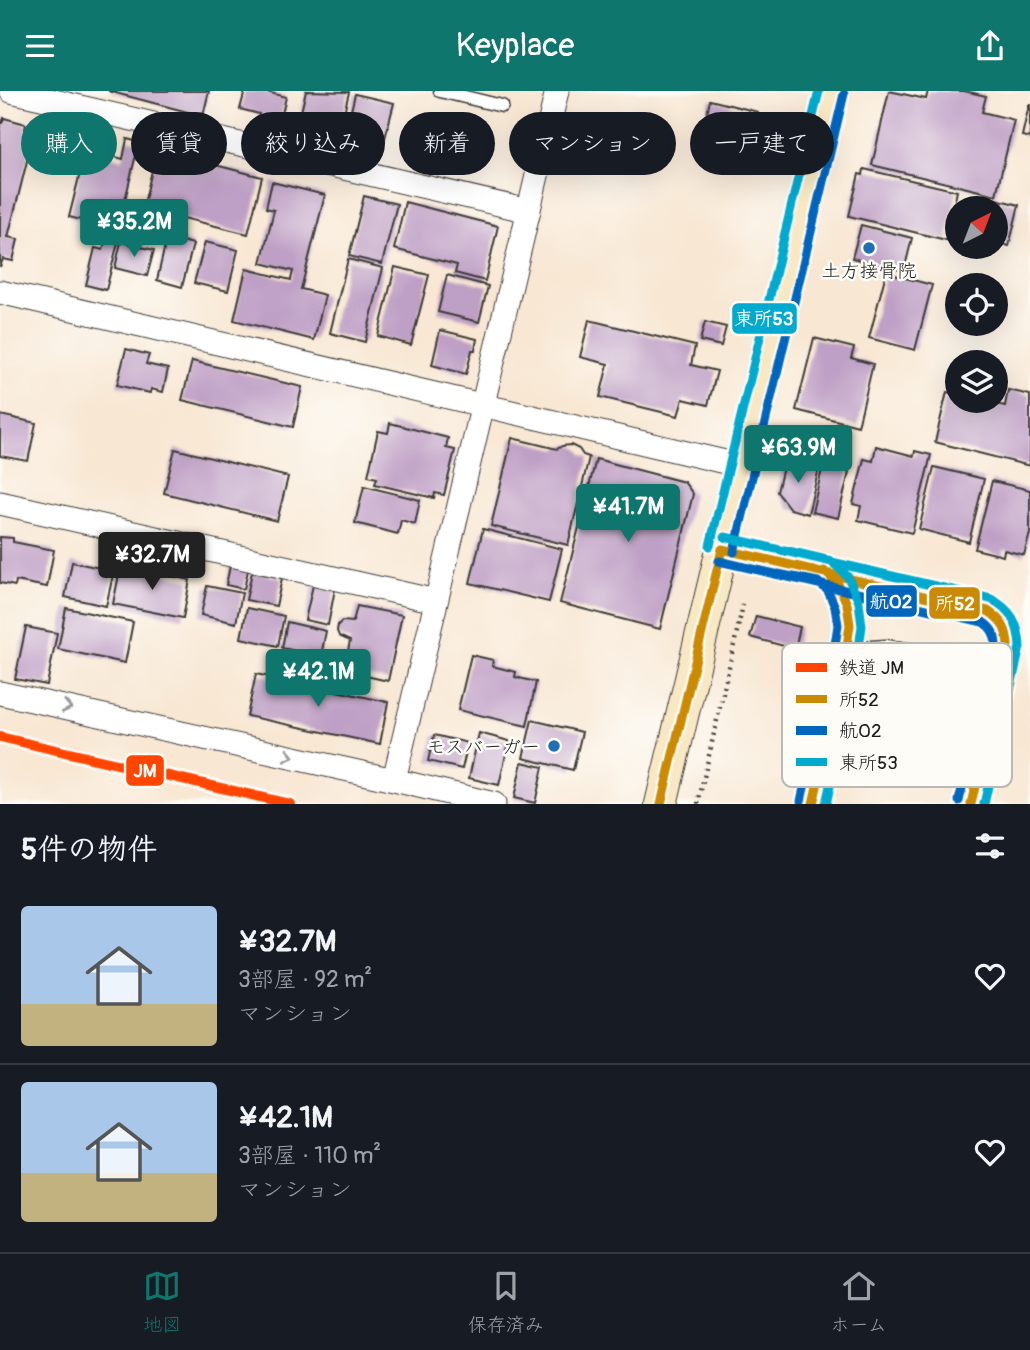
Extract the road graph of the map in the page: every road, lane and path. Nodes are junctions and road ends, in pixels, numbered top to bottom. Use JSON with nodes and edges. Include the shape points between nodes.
{"nodes":[{"id":1,"x":11,"y":91,"type":"edge"},
{"id":2,"x":440,"y":91,"type":"edge"},
{"id":3,"x":557,"y":91,"type":"edge"},
{"id":4,"x":832,"y":91,"type":"edge"},
{"id":5,"x":502,"y":106,"type":"dead end"},
{"id":6,"x":529,"y":211,"type":"junction"},
{"id":7,"x":0,"y":292,"type":"edge"},
{"id":8,"x":483,"y":405,"type":"junction"},
{"id":9,"x":742,"y":466,"type":"junction"},
{"id":10,"x":0,"y":503,"type":"edge"},
{"id":11,"x":722,"y":549,"type":"junction"},
{"id":12,"x":824,"y":571,"type":"junction"},
{"id":13,"x":436,"y":601,"type":"junction"},
{"id":14,"x":743,"y":605,"type":"dead end"},
{"id":15,"x":847,"y":643,"type":"edge"},
{"id":16,"x":1008,"y":643,"type":"edge"},
{"id":17,"x":0,"y":693,"type":"edge"},
{"id":18,"x":394,"y":780,"type":"junction"},
{"id":19,"x":494,"y":804,"type":"edge"},
{"id":20,"x":661,"y":804,"type":"edge"},
{"id":21,"x":698,"y":804,"type":"edge"}],
"edges":[{"from":1,"to":6,"type":"street"},
{"from":2,"to":5,"type":"lane"},
{"from":3,"to":6,"type":"street"},
{"from":4,"to":9,"type":"street"},
{"from":6,"to":8,"type":"street"},
{"from":7,"to":8,"type":"street"},
{"from":8,"to":9,"type":"street"},
{"from":8,"to":13,"type":"street"},
{"from":9,"to":11,"type":"street"},
{"from":10,"to":13,"type":"street"},
{"from":11,"to":12,"type":"street"},
{"from":11,"to":20,"type":"street"},
{"from":12,"to":15,"type":"street","via":[[838,584],[847,604]]},
{"from":12,"to":16,"type":"street","via":[[988,611],[1007,631]]},
{"from":13,"to":18,"type":"street"},
{"from":14,"to":21,"type":"path"},
{"from":17,"to":18,"type":"street","one_way":true},
{"from":18,"to":19,"type":"street"}]}
